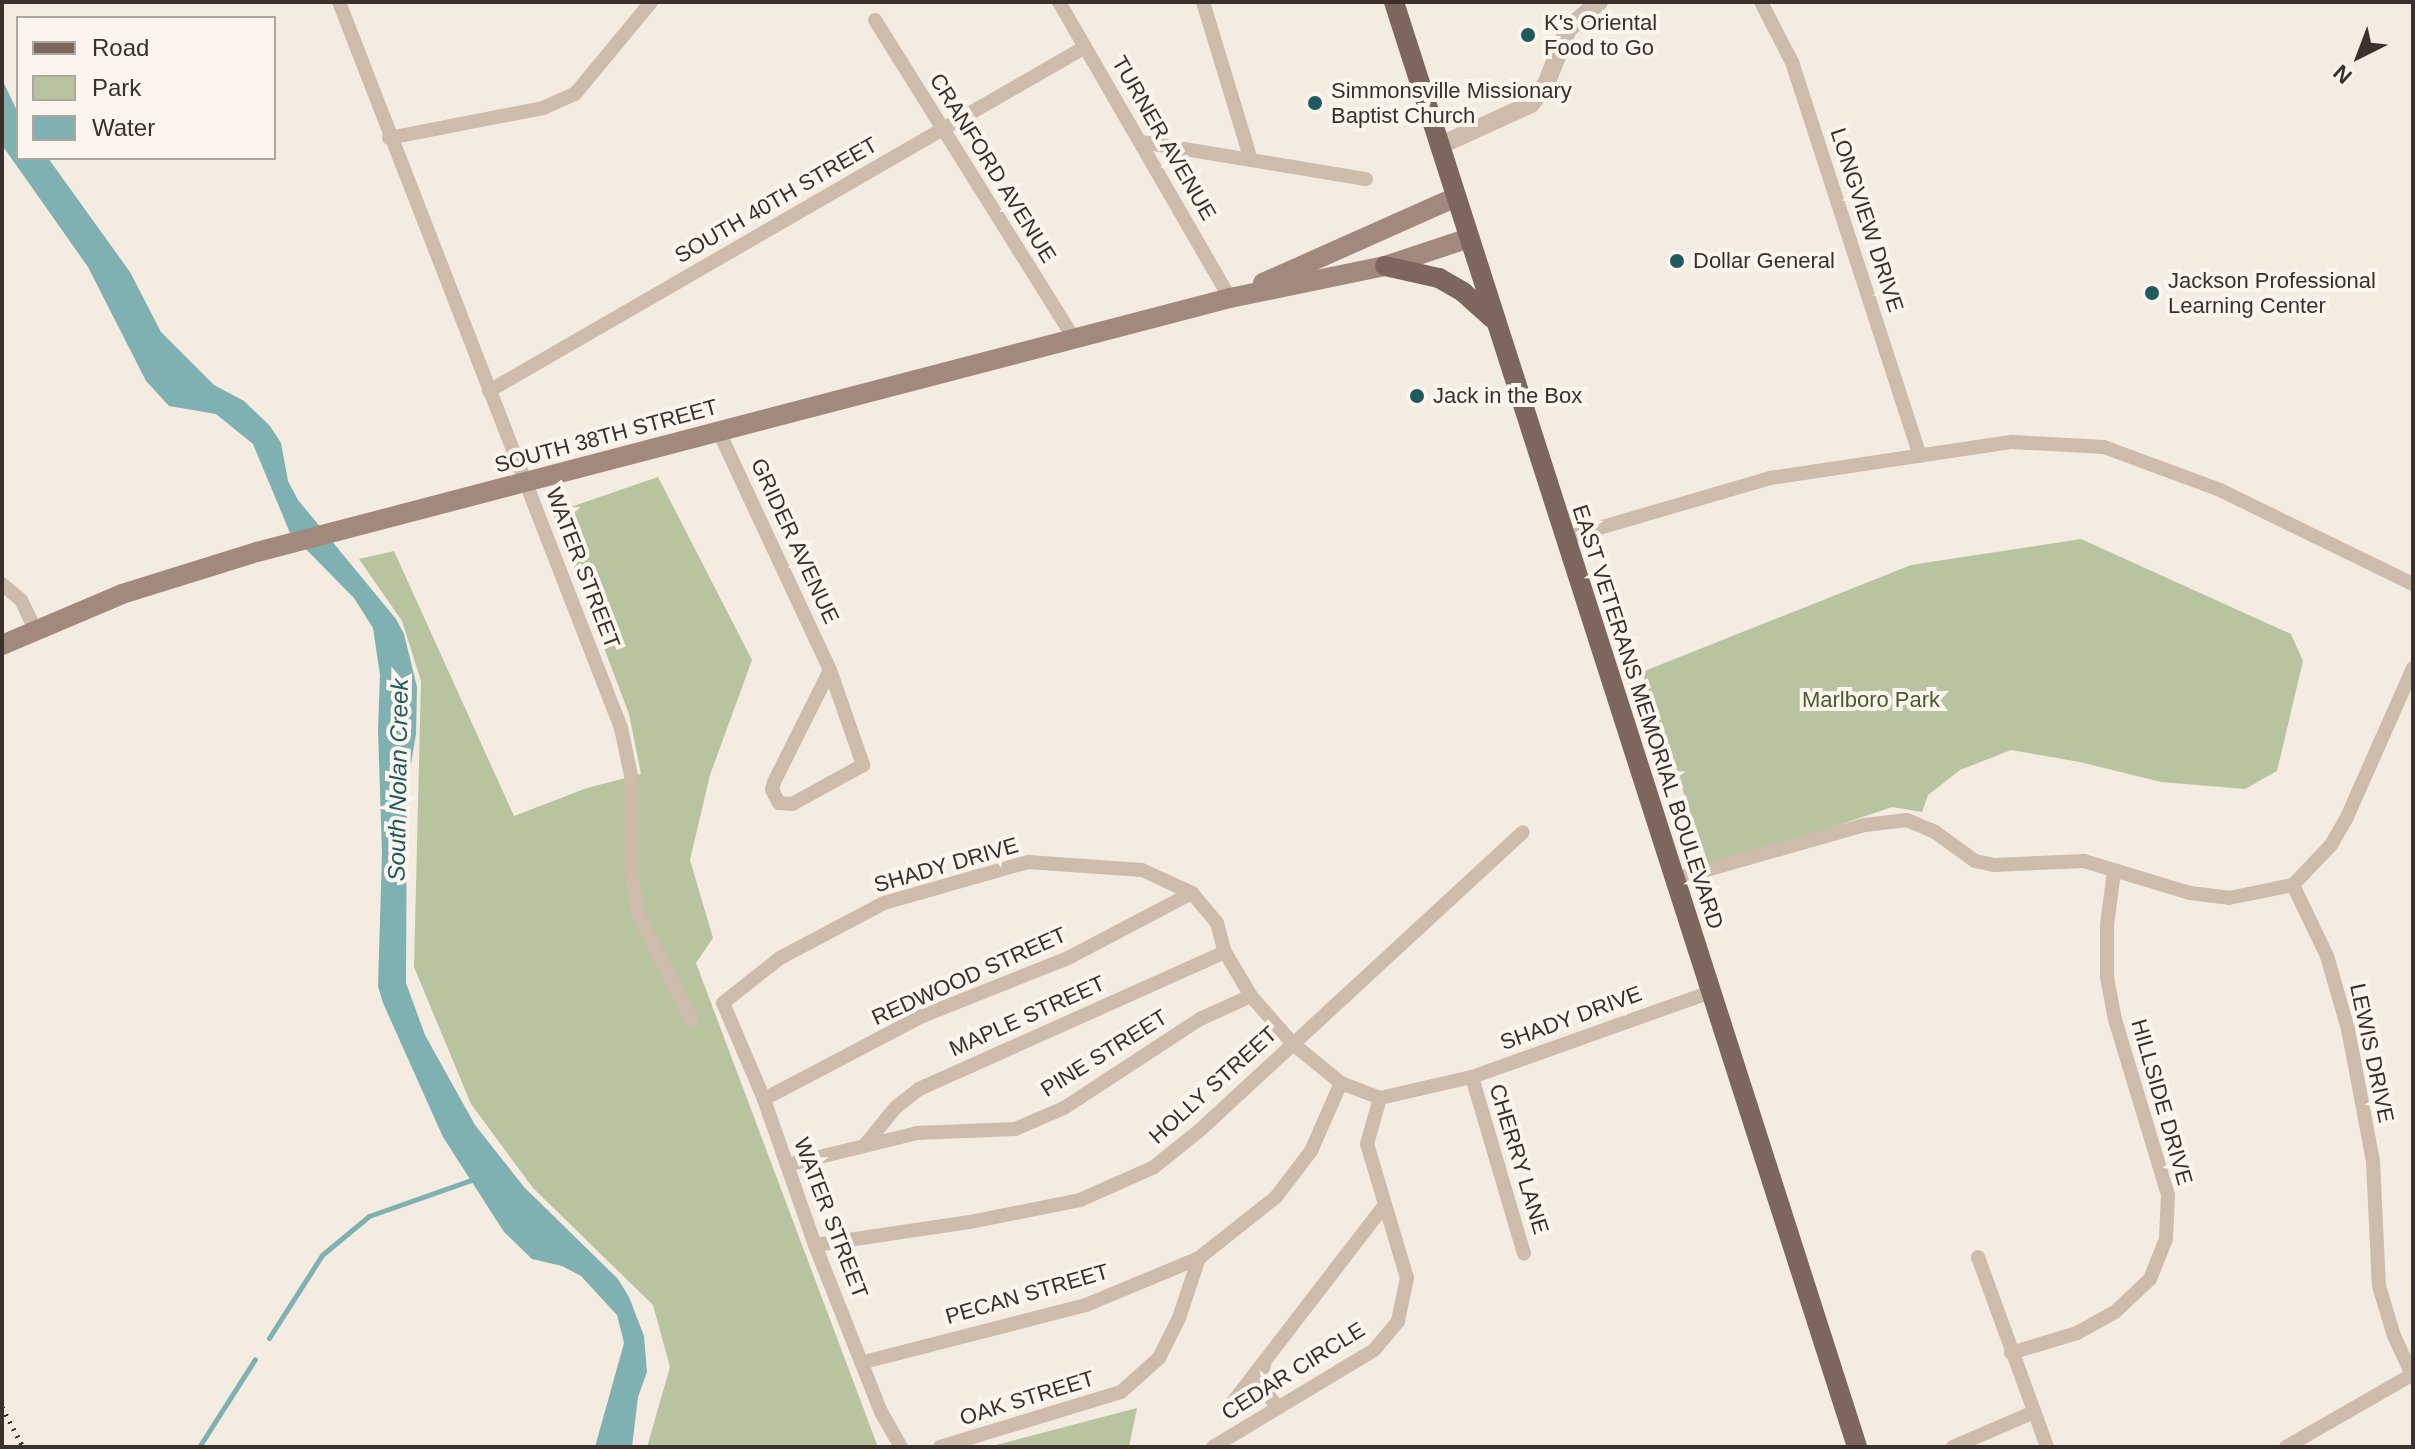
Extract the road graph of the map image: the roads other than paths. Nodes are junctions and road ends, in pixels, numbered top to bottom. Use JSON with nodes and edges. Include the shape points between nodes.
{"nodes":[{"id":1,"x":339,"y":2,"type":"edge"},
{"id":2,"x":651,"y":2,"type":"edge"},
{"id":3,"x":1059,"y":2,"type":"edge"},
{"id":4,"x":1203,"y":2,"type":"edge"},
{"id":5,"x":1394,"y":2,"type":"edge"},
{"id":6,"x":1599,"y":2,"type":"edge"},
{"id":7,"x":1761,"y":2,"type":"edge"},
{"id":8,"x":875,"y":20,"type":"dead end"},
{"id":9,"x":1085,"y":47,"type":"junction"},
{"id":10,"x":943,"y":129,"type":"junction"},
{"id":11,"x":389,"y":138,"type":"junction"},
{"id":12,"x":1142,"y":142,"type":"junction"},
{"id":13,"x":1439,"y":146,"type":"junction"},
{"id":14,"x":1251,"y":160,"type":"junction"},
{"id":15,"x":1366,"y":179,"type":"dead end"},
{"id":16,"x":1456,"y":197,"type":"junction"},
{"id":17,"x":1469,"y":238,"type":"junction"},
{"id":18,"x":1385,"y":266,"type":"junction"},
{"id":19,"x":1230,"y":298,"type":"junction"},
{"id":20,"x":1495,"y":321,"type":"junction"},
{"id":21,"x":1074,"y":339,"type":"junction"},
{"id":22,"x":489,"y":391,"type":"junction"},
{"id":23,"x":719,"y":432,"type":"junction"},
{"id":24,"x":1920,"y":456,"type":"junction"},
{"id":25,"x":526,"y":482,"type":"junction"},
{"id":26,"x":1565,"y":538,"type":"junction"},
{"id":27,"x":2,"y":584,"type":"edge"},
{"id":28,"x":2413,"y":584,"type":"edge"},
{"id":29,"x":35,"y":629,"type":"junction"},
{"id":30,"x":2,"y":645,"type":"edge"},
{"id":31,"x":2413,"y":668,"type":"edge"},
{"id":32,"x":830,"y":670,"type":"junction"},
{"id":33,"x":1523,"y":832,"type":"dead end"},
{"id":34,"x":2114,"y":872,"type":"junction"},
{"id":35,"x":1675,"y":879,"type":"junction"},
{"id":36,"x":2293,"y":885,"type":"junction"},
{"id":37,"x":1192,"y":893,"type":"junction"},
{"id":38,"x":1225,"y":952,"type":"junction"},
{"id":39,"x":1711,"y":992,"type":"junction"},
{"id":40,"x":1251,"y":996,"type":"junction"},
{"id":41,"x":723,"y":1003,"type":"joint"},
{"id":42,"x":692,"y":1021,"type":"dead end"},
{"id":43,"x":1293,"y":1044,"type":"junction"},
{"id":44,"x":1472,"y":1077,"type":"junction"},
{"id":45,"x":1341,"y":1083,"type":"junction"},
{"id":46,"x":1380,"y":1098,"type":"junction"},
{"id":47,"x":764,"y":1099,"type":"junction"},
{"id":48,"x":865,"y":1145,"type":"junction"},
{"id":49,"x":787,"y":1165,"type":"junction"},
{"id":50,"x":1383,"y":1207,"type":"junction"},
{"id":51,"x":815,"y":1245,"type":"junction"},
{"id":52,"x":1524,"y":1254,"type":"dead end"},
{"id":53,"x":1978,"y":1257,"type":"dead end"},
{"id":54,"x":1199,"y":1258,"type":"junction"},
{"id":55,"x":2011,"y":1353,"type":"junction"},
{"id":56,"x":1266,"y":1359,"type":"junction"},
{"id":57,"x":864,"y":1362,"type":"junction"},
{"id":58,"x":2413,"y":1375,"type":"edge"},
{"id":59,"x":1233,"y":1402,"type":"dead end"},
{"id":60,"x":1278,"y":1408,"type":"junction"},
{"id":61,"x":2032,"y":1413,"type":"junction"},
{"id":62,"x":901,"y":1447,"type":"edge"},
{"id":63,"x":940,"y":1447,"type":"edge"},
{"id":64,"x":1213,"y":1447,"type":"edge"},
{"id":65,"x":1857,"y":1447,"type":"edge"},
{"id":66,"x":1953,"y":1447,"type":"edge"},
{"id":67,"x":2047,"y":1447,"type":"edge"},
{"id":68,"x":2286,"y":1447,"type":"edge"}],
"edges":[{"from":1,"to":11,"type":"street","name":"WATER STREET"},
{"from":2,"to":11,"type":"street","via":[[575,94],[543,108]]},
{"from":3,"to":9,"type":"street","name":"TURNER AVENUE"},
{"from":4,"to":14,"type":"street"},
{"from":5,"to":13,"type":"main road","name":"EAST VETERANS MEMORIAL BOULEVARD"},
{"from":6,"to":13,"type":"street","via":[[1568,29],[1546,84],[1531,104]]},
{"from":7,"to":24,"type":"street","name":"LONGVIEW DRIVE","via":[[1792,62]]},
{"from":8,"to":10,"type":"street","name":"CRANFORD AVENUE"},
{"from":9,"to":10,"type":"street","name":"SOUTH 40TH STREET"},
{"from":9,"to":12,"type":"street","name":"TURNER AVENUE"},
{"from":10,"to":21,"type":"street","name":"CRANFORD AVENUE"},
{"from":10,"to":22,"type":"street","name":"SOUTH 40TH STREET"},
{"from":11,"to":22,"type":"street","name":"WATER STREET"},
{"from":12,"to":14,"type":"street"},
{"from":12,"to":19,"type":"street","name":"TURNER AVENUE"},
{"from":13,"to":16,"type":"main road","name":"EAST VETERANS MEMORIAL BOULEVARD"},
{"from":14,"to":15,"type":"street"},
{"from":16,"to":17,"type":"main road","name":"EAST VETERANS MEMORIAL BOULEVARD"},
{"from":16,"to":19,"type":"main road","name":"SOUTH 38TH STREET"},
{"from":17,"to":18,"type":"main road","name":"SOUTH 38TH STREET"},
{"from":17,"to":20,"type":"main road","name":"EAST VETERANS MEMORIAL BOULEVARD"},
{"from":18,"to":19,"type":"main road","name":"SOUTH 38TH STREET"},
{"from":18,"to":20,"type":"main road","via":[[1439,278]]},
{"from":19,"to":21,"type":"main road","name":"SOUTH 38TH STREET"},
{"from":20,"to":26,"type":"main road","name":"EAST VETERANS MEMORIAL BOULEVARD"},
{"from":21,"to":23,"type":"main road","name":"SOUTH 38TH STREET"},
{"from":22,"to":25,"type":"street","name":"WATER STREET"},
{"from":23,"to":25,"type":"main road","name":"SOUTH 38TH STREET"},
{"from":23,"to":32,"type":"street","name":"GRIDER AVENUE"},
{"from":24,"to":26,"type":"street","via":[[1770,478]]},
{"from":24,"to":28,"type":"street","via":[[2012,442],[2104,447],[2220,490]]},
{"from":25,"to":29,"type":"main road","name":"SOUTH 38TH STREET","via":[[257,552],[146,586]]},
{"from":25,"to":42,"type":"street","name":"WATER STREET","via":[[623,737],[632,780],[632,879],[638,914]]},
{"from":26,"to":35,"type":"main road","name":"EAST VETERANS MEMORIAL BOULEVARD"},
{"from":27,"to":29,"type":"street","via":[[21,600]]},
{"from":29,"to":30,"type":"main road","name":"SOUTH 38TH STREET"},
{"from":31,"to":36,"type":"street","via":[[2347,817],[2331,845]]},
{"from":32,"to":32,"type":"street","name":"GRIDER AVENUE","via":[[863,765],[792,804],[779,803],[774,782]]},
{"from":33,"to":43,"type":"street","name":"HOLLY STREET"},
{"from":34,"to":35,"type":"street","via":[[2084,861],[1975,861],[1935,832],[1907,820],[1865,825]]},
{"from":34,"to":36,"type":"street","via":[[2229,898]]},
{"from":34,"to":55,"type":"street","name":"HILLSIDE DRIVE","via":[[2107,977],[2168,1195],[2166,1239],[2150,1279],[2115,1312],[2077,1333]]},
{"from":35,"to":39,"type":"main road","name":"EAST VETERANS MEMORIAL BOULEVARD"},
{"from":36,"to":58,"type":"street","name":"LEWIS DRIVE","via":[[2327,956],[2348,1029],[2373,1161],[2379,1286]]},
{"from":37,"to":38,"type":"street","name":"SHADY DRIVE","via":[[1217,923]]},
{"from":37,"to":41,"type":"street","name":"SHADY DRIVE","via":[[1142,870],[1028,862],[884,903],[780,958]]},
{"from":37,"to":47,"type":"street","name":"REDWOOD STREET","via":[[1068,958],[920,1017]]},
{"from":38,"to":40,"type":"street","name":"SHADY DRIVE"},
{"from":38,"to":48,"type":"street","name":"MAPLE STREET","via":[[919,1089],[896,1107]]},
{"from":39,"to":44,"type":"street","name":"SHADY DRIVE"},
{"from":39,"to":65,"type":"main road","name":"EAST VETERANS MEMORIAL BOULEVARD"},
{"from":40,"to":43,"type":"street","name":"SHADY DRIVE"},
{"from":40,"to":48,"type":"street","name":"PINE STREET","via":[[1200,1019],[1064,1108],[1015,1129],[917,1133]]},
{"from":41,"to":47,"type":"street","name":"WATER STREET"},
{"from":43,"to":45,"type":"street","name":"SHADY DRIVE"},
{"from":43,"to":51,"type":"street","name":"HOLLY STREET","via":[[1154,1167],[1080,1200]]},
{"from":44,"to":46,"type":"street","name":"SHADY DRIVE"},
{"from":44,"to":52,"type":"street","name":"CHERRY LANE"},
{"from":45,"to":46,"type":"street","name":"SHADY DRIVE"},
{"from":45,"to":54,"type":"street","via":[[1311,1151],[1276,1197]]},
{"from":46,"to":50,"type":"street","name":"CEDAR CIRCLE","via":[[1367,1144]]},
{"from":47,"to":49,"type":"street","name":"WATER STREET"},
{"from":48,"to":49,"type":"street","name":"PINE STREET"},
{"from":49,"to":51,"type":"street","name":"WATER STREET"},
{"from":50,"to":56,"type":"street"},
{"from":50,"to":60,"type":"street","name":"CEDAR CIRCLE","via":[[1407,1278],[1398,1321],[1374,1350]]},
{"from":51,"to":57,"type":"street","name":"WATER STREET"},
{"from":53,"to":55,"type":"street"},
{"from":54,"to":57,"type":"street","name":"PECAN STREET","via":[[1086,1305]]},
{"from":54,"to":63,"type":"street","name":"OAK STREET","via":[[1159,1358],[1121,1392]]},
{"from":55,"to":61,"type":"street"},
{"from":56,"to":59,"type":"street"},
{"from":56,"to":60,"type":"street","via":[[1260,1378]]},
{"from":57,"to":62,"type":"street","name":"WATER STREET","via":[[881,1412]]},
{"from":58,"to":68,"type":"street"},
{"from":60,"to":64,"type":"street","name":"CEDAR CIRCLE"},
{"from":61,"to":66,"type":"street"},
{"from":61,"to":67,"type":"street"}]}
